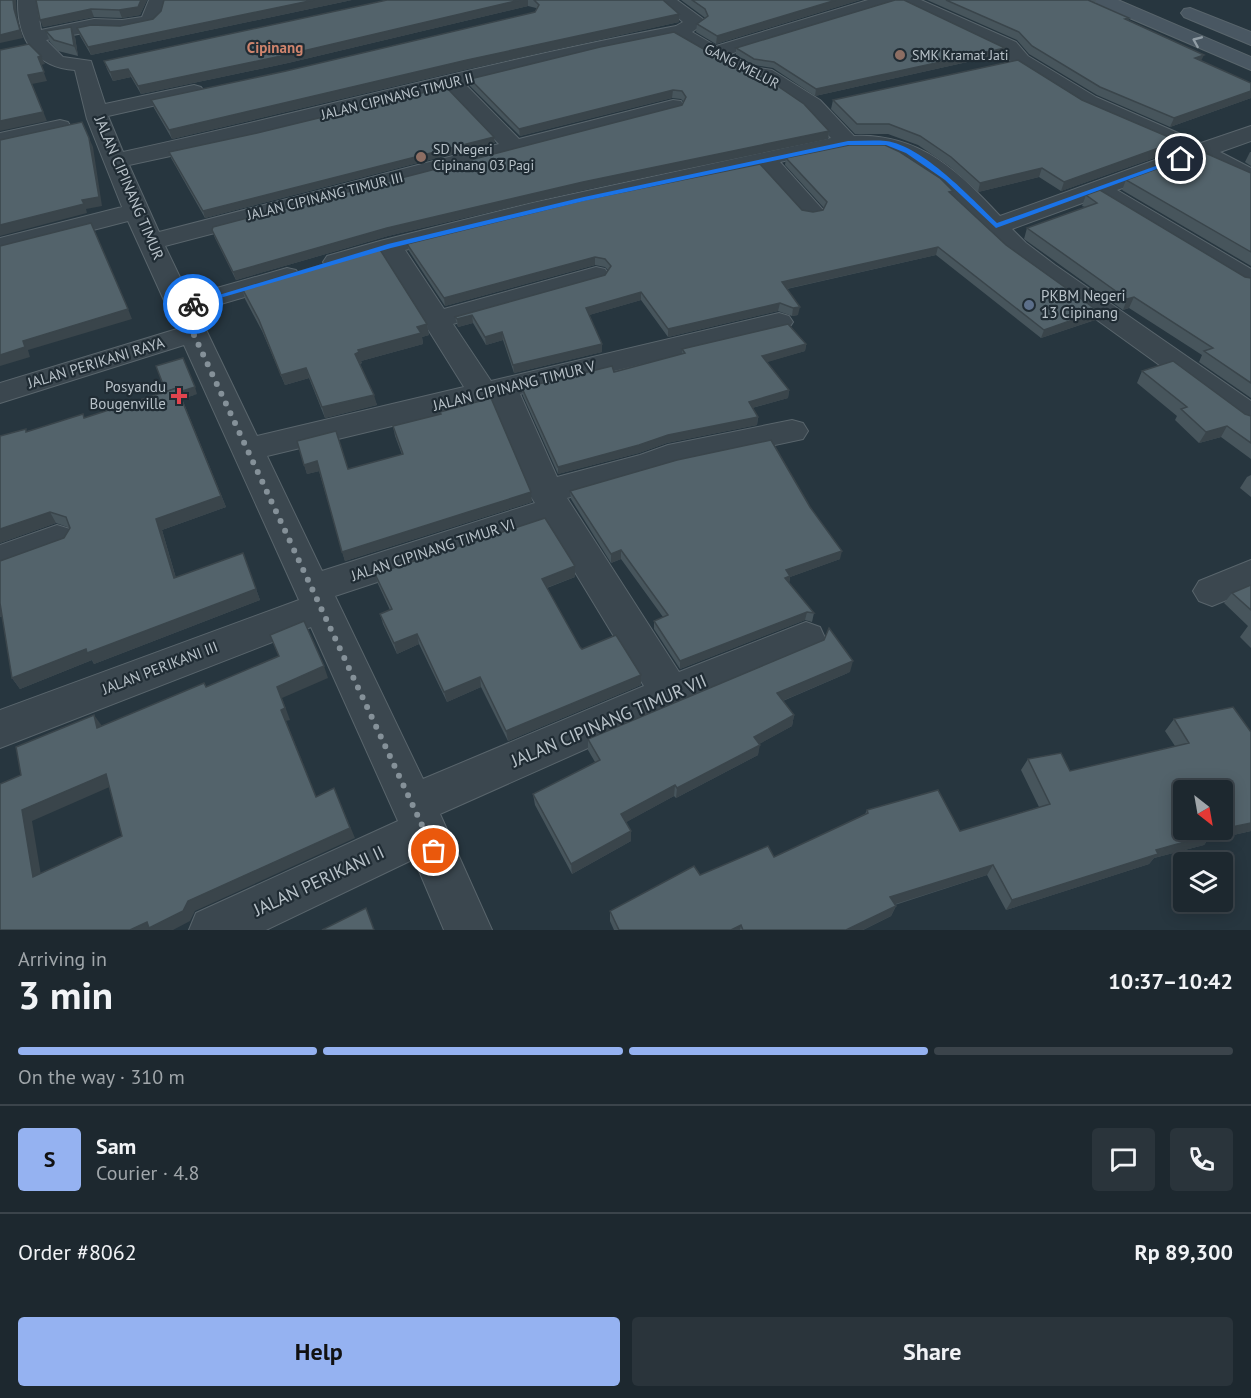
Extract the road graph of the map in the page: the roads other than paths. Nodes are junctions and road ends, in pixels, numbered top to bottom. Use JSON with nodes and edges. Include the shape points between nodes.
{"nodes":[{"id":1,"x":27,"y":0,"type":"edge"},
{"id":2,"x":158,"y":0,"type":"edge"},
{"id":3,"x":666,"y":0,"type":"edge"},
{"id":4,"x":887,"y":0,"type":"edge"},
{"id":5,"x":906,"y":0,"type":"edge"},
{"id":6,"x":1103,"y":0,"type":"edge"},
{"id":7,"x":1178,"y":8,"type":"dead end"},
{"id":8,"x":678,"y":31,"type":"junction"},
{"id":9,"x":1251,"y":39,"type":"edge"},
{"id":10,"x":31,"y":42,"type":"junction"},
{"id":11,"x":715,"y":52,"type":"junction"},
{"id":12,"x":1251,"y":64,"type":"edge"},
{"id":13,"x":451,"y":82,"type":"junction"},
{"id":14,"x":209,"y":88,"type":"edge"},
{"id":15,"x":673,"y":106,"type":"edge"},
{"id":16,"x":97,"y":115,"type":"junction"},
{"id":17,"x":1251,"y":133,"type":"edge"},
{"id":18,"x":0,"y":140,"type":"edge"},
{"id":19,"x":848,"y":143,"type":"junction"},
{"id":20,"x":515,"y":148,"type":"junction"},
{"id":21,"x":1202,"y":152,"type":"junction"},
{"id":22,"x":764,"y":159,"type":"junction"},
{"id":23,"x":116,"y":161,"type":"junction"},
{"id":24,"x":1251,"y":177,"type":"edge"},
{"id":25,"x":1096,"y":188,"type":"junction"},
{"id":26,"x":136,"y":211,"type":"junction"},
{"id":27,"x":812,"y":212,"type":"edge"},
{"id":28,"x":996,"y":226,"type":"junction"},
{"id":29,"x":151,"y":242,"type":"junction"},
{"id":30,"x":0,"y":246,"type":"edge"},
{"id":31,"x":388,"y":246,"type":"junction"},
{"id":32,"x":596,"y":275,"type":"edge"},
{"id":33,"x":1251,"y":280,"type":"edge"},
{"id":34,"x":187,"y":320,"type":"junction"},
{"id":35,"x":436,"y":320,"type":"junction"},
{"id":36,"x":779,"y":322,"type":"dead end"},
{"id":37,"x":493,"y":392,"type":"junction"},
{"id":38,"x":0,"y":393,"type":"edge"},
{"id":39,"x":1251,"y":416,"type":"edge"},
{"id":40,"x":792,"y":431,"type":"dead end"},
{"id":41,"x":248,"y":449,"type":"junction"},
{"id":42,"x":550,"y":501,"type":"junction"},
{"id":43,"x":57,"y":538,"type":"edge"},
{"id":44,"x":0,"y":559,"type":"edge"},
{"id":45,"x":1251,"y":574,"type":"edge"},
{"id":46,"x":1212,"y":591,"type":"dead end"},
{"id":47,"x":316,"y":598,"type":"junction"},
{"id":48,"x":806,"y":638,"type":"dead end"},
{"id":49,"x":671,"y":694,"type":"junction"},
{"id":50,"x":0,"y":729,"type":"edge"},
{"id":51,"x":419,"y":818,"type":"junction"},
{"id":52,"x":213,"y":930,"type":"edge"},
{"id":53,"x":468,"y":930,"type":"edge"}],
"edges":[{"from":1,"to":10,"type":"street"},
{"from":2,"to":10,"type":"street","via":[[148,21],[122,26],[93,25]]},
{"from":3,"to":8,"type":"street","name":"GANG MELUR","via":[[696,23]]},
{"from":4,"to":11,"type":"street"},
{"from":5,"to":21,"type":"street","via":[[1009,46],[1010,61],[1088,102]]},
{"from":12,"to":6,"type":"main road","one_way":true},
{"from":7,"to":9,"type":"main road"},
{"from":8,"to":11,"type":"street","name":"GANG MELUR"},
{"from":8,"to":13,"type":"street","name":"JALAN CIPINANG TIMUR II"},
{"from":10,"to":16,"type":"street","name":"JALAN CIPINANG TIMUR","via":[[54,60],[96,63]]},
{"from":11,"to":19,"type":"street","name":"GANG MELUR","via":[[748,72],[765,74],[822,104]]},
{"from":13,"to":20,"type":"street"},
{"from":13,"to":23,"type":"street","name":"JALAN CIPINANG TIMUR II"},
{"from":14,"to":16,"type":"street"},
{"from":15,"to":20,"type":"street","name":"JALAN CIPINANG TIMUR III"},
{"from":16,"to":18,"type":"street"},
{"from":16,"to":23,"type":"street","name":"JALAN CIPINANG TIMUR"},
{"from":17,"to":21,"type":"street"},
{"from":19,"to":22,"type":"street","name":"JALAN PERIKANI RAYA"},
{"from":19,"to":28,"type":"street","name":"JALAN PERIKANI RAYA","via":[[887,143],[908,152],[948,179]]},
{"from":20,"to":29,"type":"street","name":"JALAN CIPINANG TIMUR III"},
{"from":21,"to":24,"type":"street"},
{"from":21,"to":25,"type":"street"},
{"from":22,"to":27,"type":"street"},
{"from":22,"to":31,"type":"street","name":"JALAN PERIKANI RAYA"},
{"from":23,"to":26,"type":"street","name":"JALAN CIPINANG TIMUR"},
{"from":25,"to":28,"type":"street"},
{"from":25,"to":33,"type":"street"},
{"from":26,"to":29,"type":"street","name":"JALAN CIPINANG TIMUR"},
{"from":26,"to":30,"type":"street"},
{"from":28,"to":39,"type":"street","via":[[1014,246]]},
{"from":29,"to":34,"type":"street","name":"JALAN CIPINANG TIMUR"},
{"from":31,"to":34,"type":"street","name":"JALAN PERIKANI RAYA"},
{"from":31,"to":35,"type":"street"},
{"from":32,"to":35,"type":"street"},
{"from":34,"to":38,"type":"street","name":"JALAN PERIKANI RAYA"},
{"from":34,"to":41,"type":"street","name":"JALAN CIPINANG TIMUR"},
{"from":35,"to":37,"type":"street"},
{"from":36,"to":37,"type":"street","name":"JALAN CIPINANG TIMUR V"},
{"from":37,"to":41,"type":"street","name":"JALAN CIPINANG TIMUR V"},
{"from":37,"to":42,"type":"street"},
{"from":40,"to":42,"type":"street","name":"JALAN CIPINANG TIMUR VI","via":[[669,456]]},
{"from":41,"to":47,"type":"street","name":"JALAN CIPINANG TIMUR"},
{"from":42,"to":47,"type":"street","name":"JALAN CIPINANG TIMUR VI"},
{"from":42,"to":49,"type":"street"},
{"from":43,"to":44,"type":"street"},
{"from":45,"to":46,"type":"street"},
{"from":47,"to":50,"type":"street","name":"JALAN PERIKANI III"},
{"from":47,"to":51,"type":"street","name":"JALAN CIPINANG TIMUR"},
{"from":48,"to":49,"type":"street","name":"JALAN CIPINANG TIMUR VII"},
{"from":49,"to":51,"type":"street","name":"JALAN CIPINANG TIMUR VII"},
{"from":51,"to":52,"type":"street","name":"JALAN PERIKANI II"},
{"from":51,"to":53,"type":"street","name":"JALAN CIPINANG TIMUR"}]}
